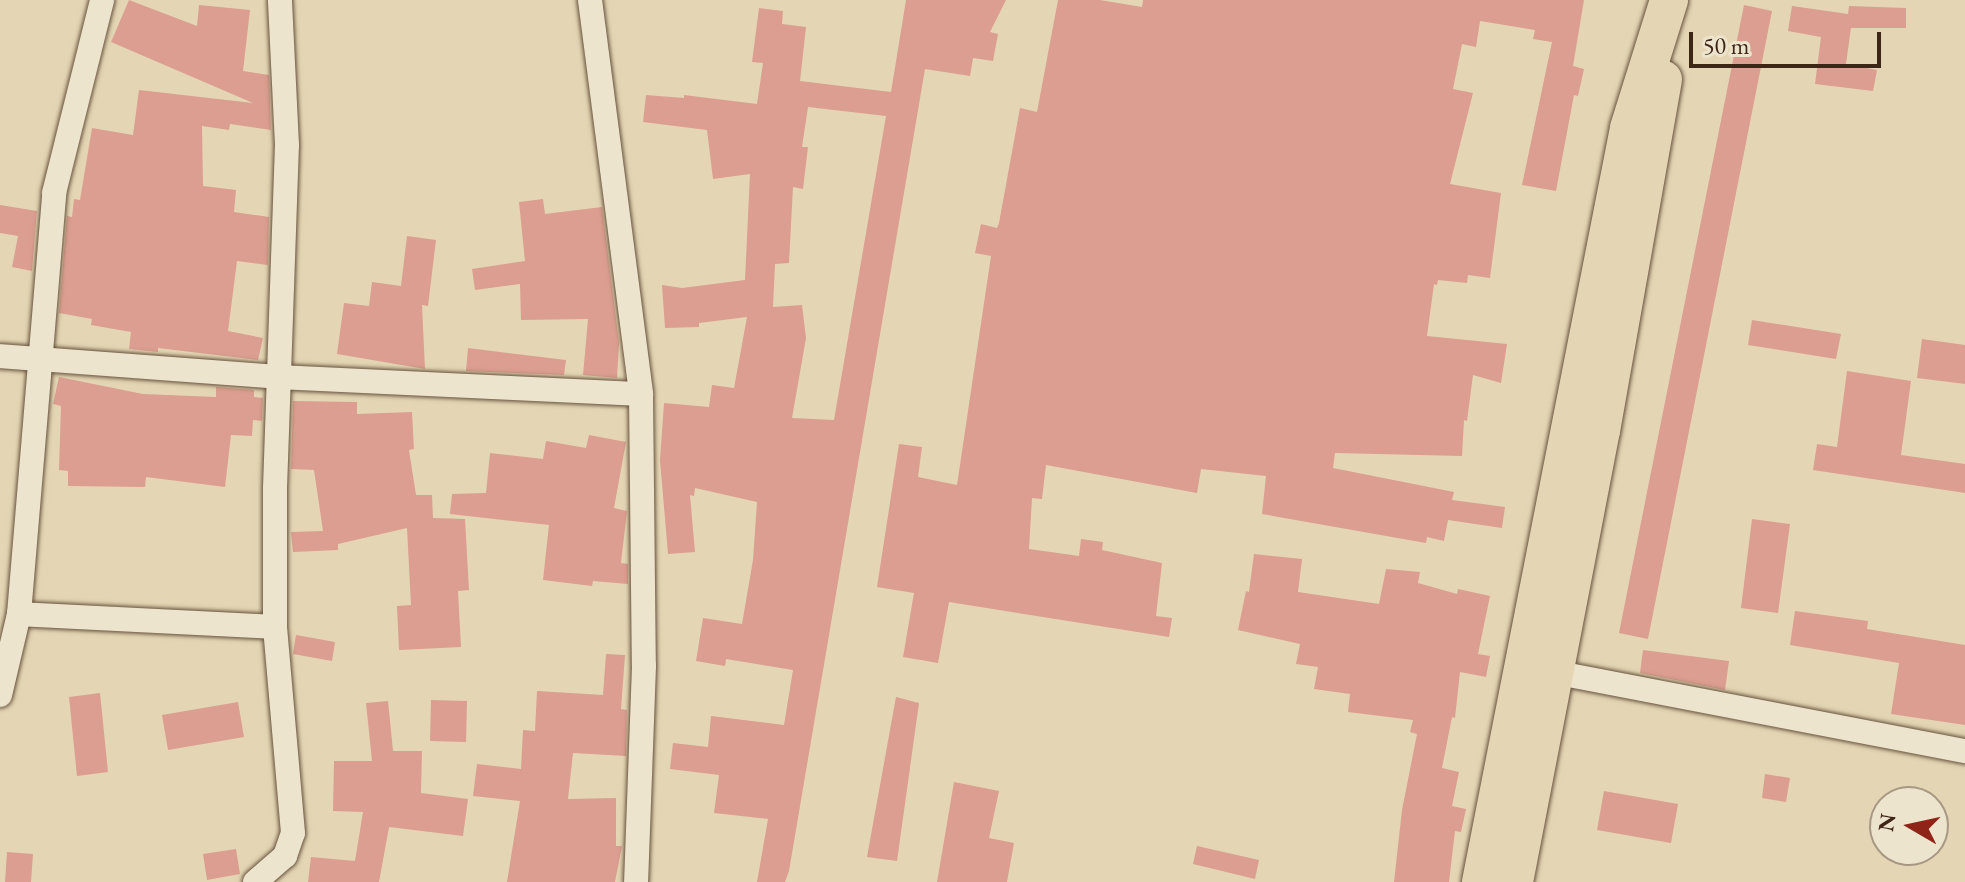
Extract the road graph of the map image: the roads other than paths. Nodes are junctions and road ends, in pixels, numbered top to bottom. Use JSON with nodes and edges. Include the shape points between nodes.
{"nodes":[{"id":1,"x":102,"y":0,"type":"edge"},
{"id":2,"x":280,"y":0,"type":"edge"},
{"id":3,"x":590,"y":0,"type":"edge"},
{"id":4,"x":1672,"y":0,"type":"edge"},
{"id":5,"x":0,"y":356,"type":"edge"},
{"id":6,"x":41,"y":358,"type":"junction"},
{"id":7,"x":279,"y":377,"type":"junction"},
{"id":8,"x":641,"y":394,"type":"junction"},
{"id":9,"x":19,"y":614,"type":"junction"},
{"id":10,"x":275,"y":627,"type":"junction"},
{"id":11,"x":1538,"y":669,"type":"junction"},
{"id":12,"x":0,"y":695,"type":"edge"},
{"id":13,"x":1965,"y":751,"type":"edge"},
{"id":14,"x":255,"y":882,"type":"edge"},
{"id":15,"x":636,"y":882,"type":"edge"},
{"id":16,"x":1481,"y":882,"type":"edge"},
{"id":17,"x":1514,"y":882,"type":"edge"}],
"edges":[{"from":1,"to":6,"type":"street","via":[[54,193]]},
{"from":2,"to":7,"type":"street","via":[[287,145]]},
{"from":3,"to":8,"type":"street"},
{"from":4,"to":11,"type":"main road","via":[[1656,131]]},
{"from":5,"to":6,"type":"street"},
{"from":6,"to":7,"type":"street"},
{"from":6,"to":9,"type":"street"},
{"from":7,"to":8,"type":"street"},
{"from":7,"to":10,"type":"street"},
{"from":8,"to":15,"type":"street","via":[[644,666]]},
{"from":9,"to":10,"type":"street"},
{"from":9,"to":12,"type":"street"},
{"from":10,"to":14,"type":"street","via":[[293,833],[285,856]]},
{"from":11,"to":13,"type":"street"},
{"from":11,"to":16,"type":"main road"},
{"from":11,"to":17,"type":"main road"}]}
